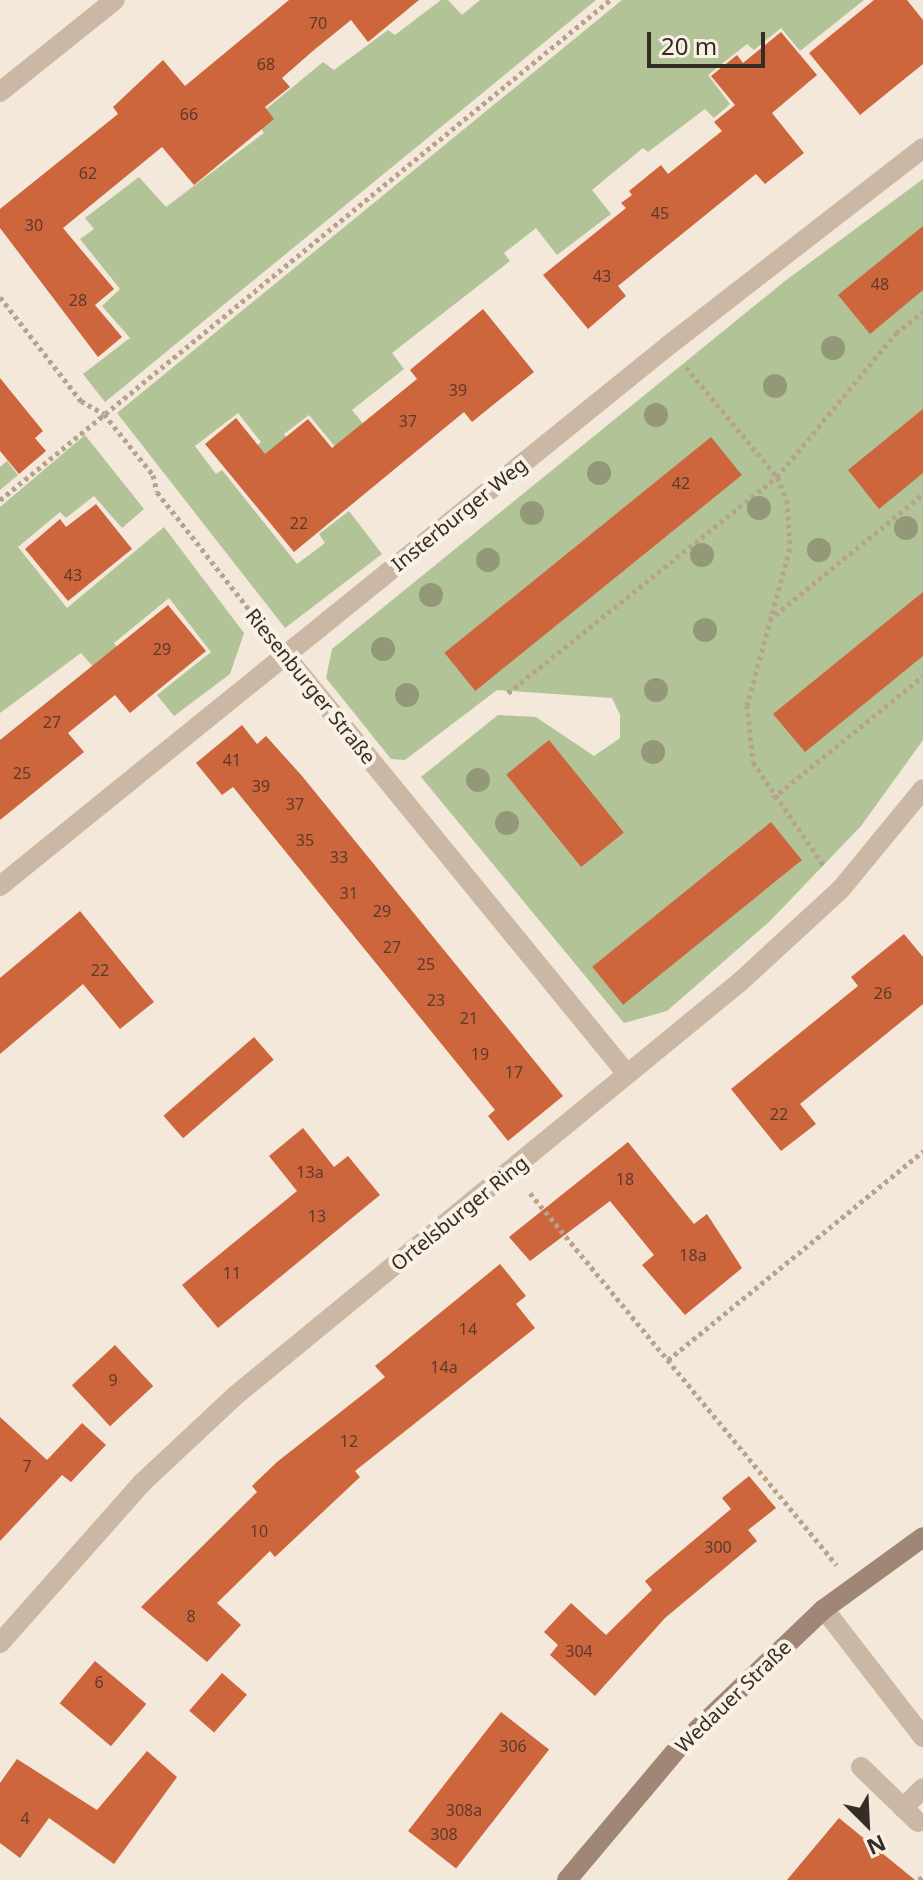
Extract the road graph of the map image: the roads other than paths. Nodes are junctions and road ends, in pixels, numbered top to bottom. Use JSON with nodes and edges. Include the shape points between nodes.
{"nodes":[{"id":1,"x":115,"y":0,"type":"edge"},
{"id":2,"x":0,"y":92,"type":"edge"},
{"id":3,"x":923,"y":148,"type":"edge"},
{"id":4,"x":284,"y":654,"type":"junction"},
{"id":5,"x":923,"y":789,"type":"edge"},
{"id":6,"x":0,"y":886,"type":"edge"},
{"id":7,"x":627,"y":1074,"type":"junction"},
{"id":8,"x":923,"y":1537,"type":"edge"},
{"id":9,"x":824,"y":1609,"type":"junction"},
{"id":10,"x":0,"y":1643,"type":"edge"},
{"id":11,"x":923,"y":1737,"type":"edge"},
{"id":12,"x":861,"y":1767,"type":"dead end"},
{"id":13,"x":923,"y":1788,"type":"edge"},
{"id":14,"x":567,"y":1880,"type":"edge"}],
"edges":[{"from":1,"to":2,"type":"street"},
{"from":3,"to":4,"type":"street","name":"Insterburger Weg"},
{"from":4,"to":6,"type":"street","name":"Insterburger Weg"},
{"from":4,"to":7,"type":"street","name":"Riesenburger Straße"},
{"from":5,"to":7,"type":"street","name":"Ortelsburger Ring","via":[[841,889],[741,981]]},
{"from":7,"to":10,"type":"street","name":"Ortelsburger Ring","via":[[236,1395],[143,1482]]},
{"from":8,"to":9,"type":"main road","name":"Wedauer Straße"},
{"from":9,"to":11,"type":"street"},
{"from":9,"to":14,"type":"main road","name":"Wedauer Straße","via":[[679,1747]]},
{"from":12,"to":13,"type":"street","via":[[910,1815]]}]}
